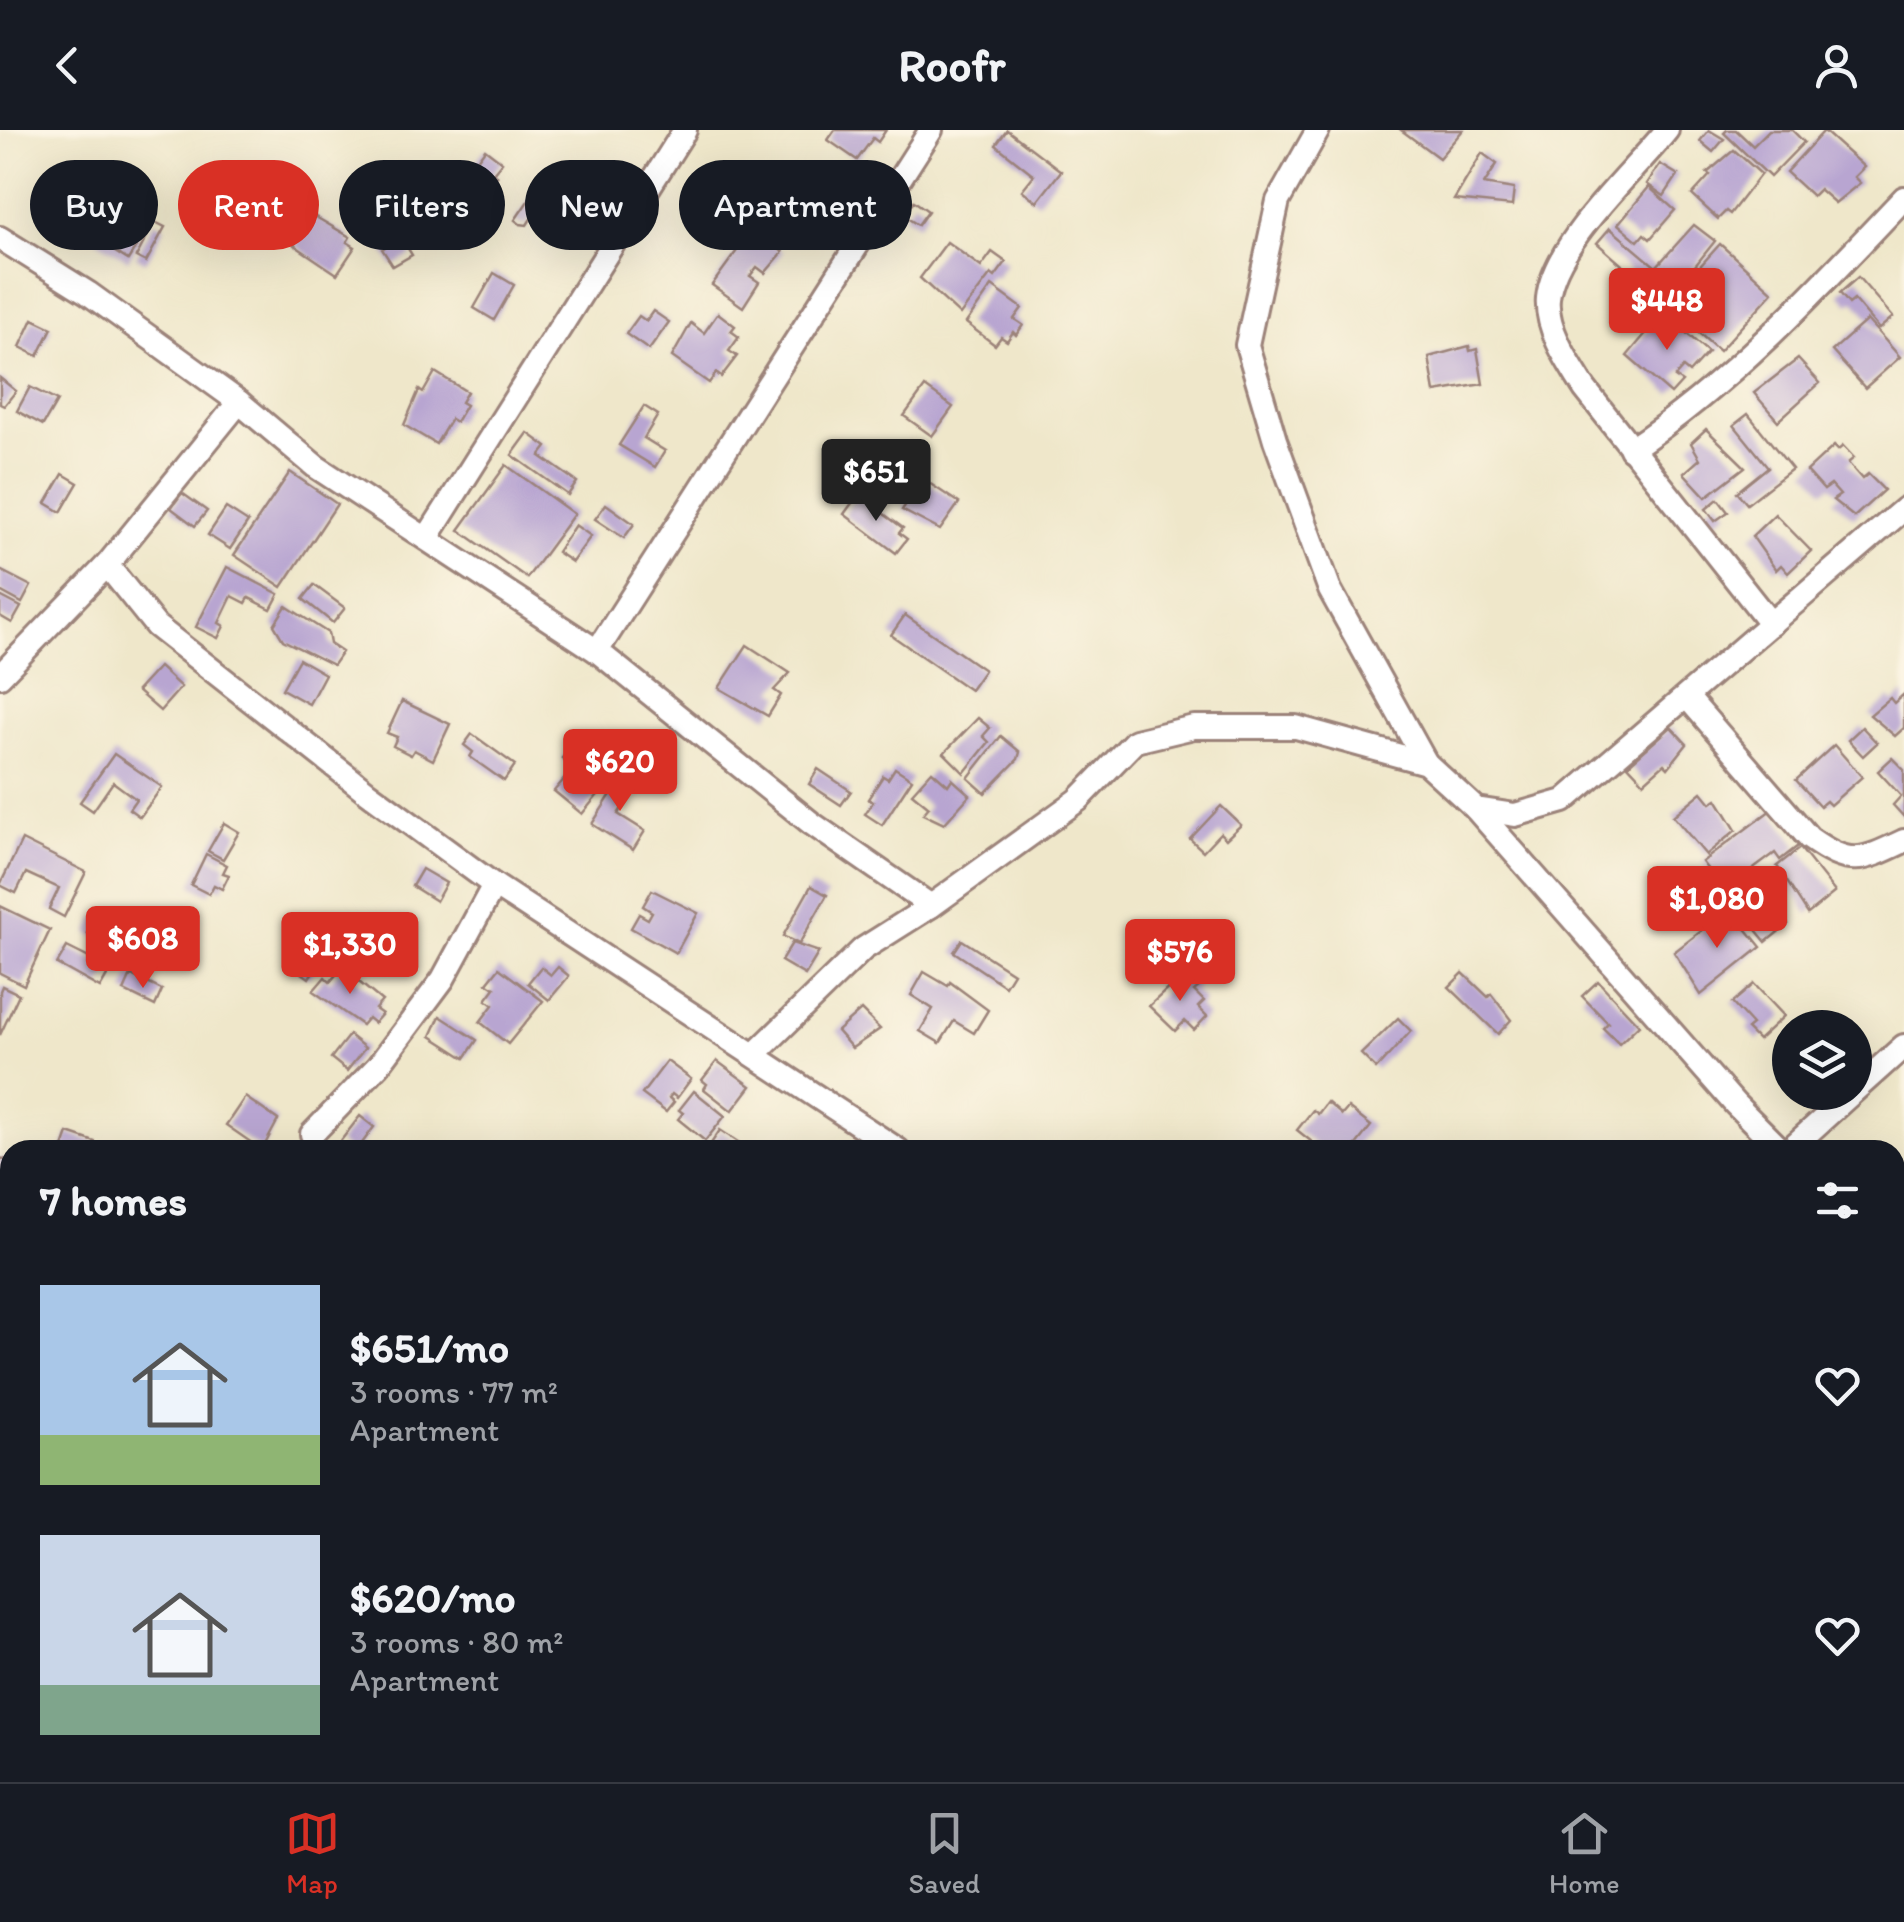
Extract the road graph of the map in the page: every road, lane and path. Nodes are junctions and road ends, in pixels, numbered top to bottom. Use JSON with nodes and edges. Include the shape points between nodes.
{"nodes":[{"id":1,"x":686,"y":130,"type":"edge"},
{"id":2,"x":931,"y":130,"type":"edge"},
{"id":3,"x":1318,"y":130,"type":"edge"},
{"id":4,"x":1667,"y":130,"type":"edge"},
{"id":5,"x":1904,"y":198,"type":"edge"},
{"id":6,"x":0,"y":238,"type":"edge"},
{"id":7,"x":239,"y":402,"type":"junction"},
{"id":8,"x":1631,"y":449,"type":"junction"},
{"id":9,"x":1904,"y":509,"type":"edge"},
{"id":10,"x":427,"y":538,"type":"junction"},
{"id":11,"x":107,"y":565,"type":"junction"},
{"id":12,"x":1771,"y":624,"type":"junction"},
{"id":13,"x":596,"y":652,"type":"junction"},
{"id":14,"x":0,"y":676,"type":"edge"},
{"id":15,"x":1687,"y":696,"type":"junction"},
{"id":16,"x":1426,"y":763,"type":"junction"},
{"id":17,"x":1476,"y":808,"type":"junction"},
{"id":18,"x":1904,"y":841,"type":"edge"},
{"id":19,"x":494,"y":885,"type":"junction"},
{"id":20,"x":931,"y":906,"type":"junction"},
{"id":21,"x":1904,"y":1046,"type":"edge"},
{"id":22,"x":755,"y":1054,"type":"junction"},
{"id":23,"x":1872,"y":1075,"type":"edge"},
{"id":24,"x":1833,"y":1110,"type":"edge"},
{"id":25,"x":312,"y":1134,"type":"dead end"},
{"id":26,"x":883,"y":1140,"type":"edge"},
{"id":27,"x":1774,"y":1140,"type":"edge"},
{"id":28,"x":1797,"y":1140,"type":"edge"}],
"edges":[{"from":1,"to":10,"type":"street"},
{"from":2,"to":13,"type":"street"},
{"from":3,"to":16,"type":"street","via":[[1278,201],[1247,345],[1330,590]]},
{"from":4,"to":8,"type":"street","via":[[1576,238],[1548,300],[1567,360]]},
{"from":5,"to":8,"type":"street","via":[[1776,328]]},
{"from":6,"to":7,"type":"street"},
{"from":7,"to":10,"type":"street","via":[[314,466]]},
{"from":7,"to":11,"type":"street"},
{"from":8,"to":12,"type":"street"},
{"from":9,"to":12,"type":"street"},
{"from":10,"to":13,"type":"street"},
{"from":11,"to":14,"type":"street"},
{"from":11,"to":19,"type":"street","via":[[156,626]]},
{"from":12,"to":15,"type":"street"},
{"from":13,"to":20,"type":"street","via":[[811,823]]},
{"from":15,"to":17,"type":"street","via":[[1564,801],[1515,816]]},
{"from":15,"to":18,"type":"street","via":[[1809,838],[1834,856],[1872,856]]},
{"from":16,"to":17,"type":"street"},
{"from":16,"to":20,"type":"street","via":[[1296,726],[1194,727],[1135,741],[1078,800]]},
{"from":17,"to":27,"type":"street","via":[[1735,1104]]},
{"from":19,"to":22,"type":"street"},
{"from":19,"to":25,"type":"street","via":[[444,979],[378,1066]]},
{"from":20,"to":22,"type":"street","via":[[863,949]]},
{"from":21,"to":23,"type":"street"},
{"from":22,"to":26,"type":"street"},
{"from":24,"to":28,"type":"street"}]}
